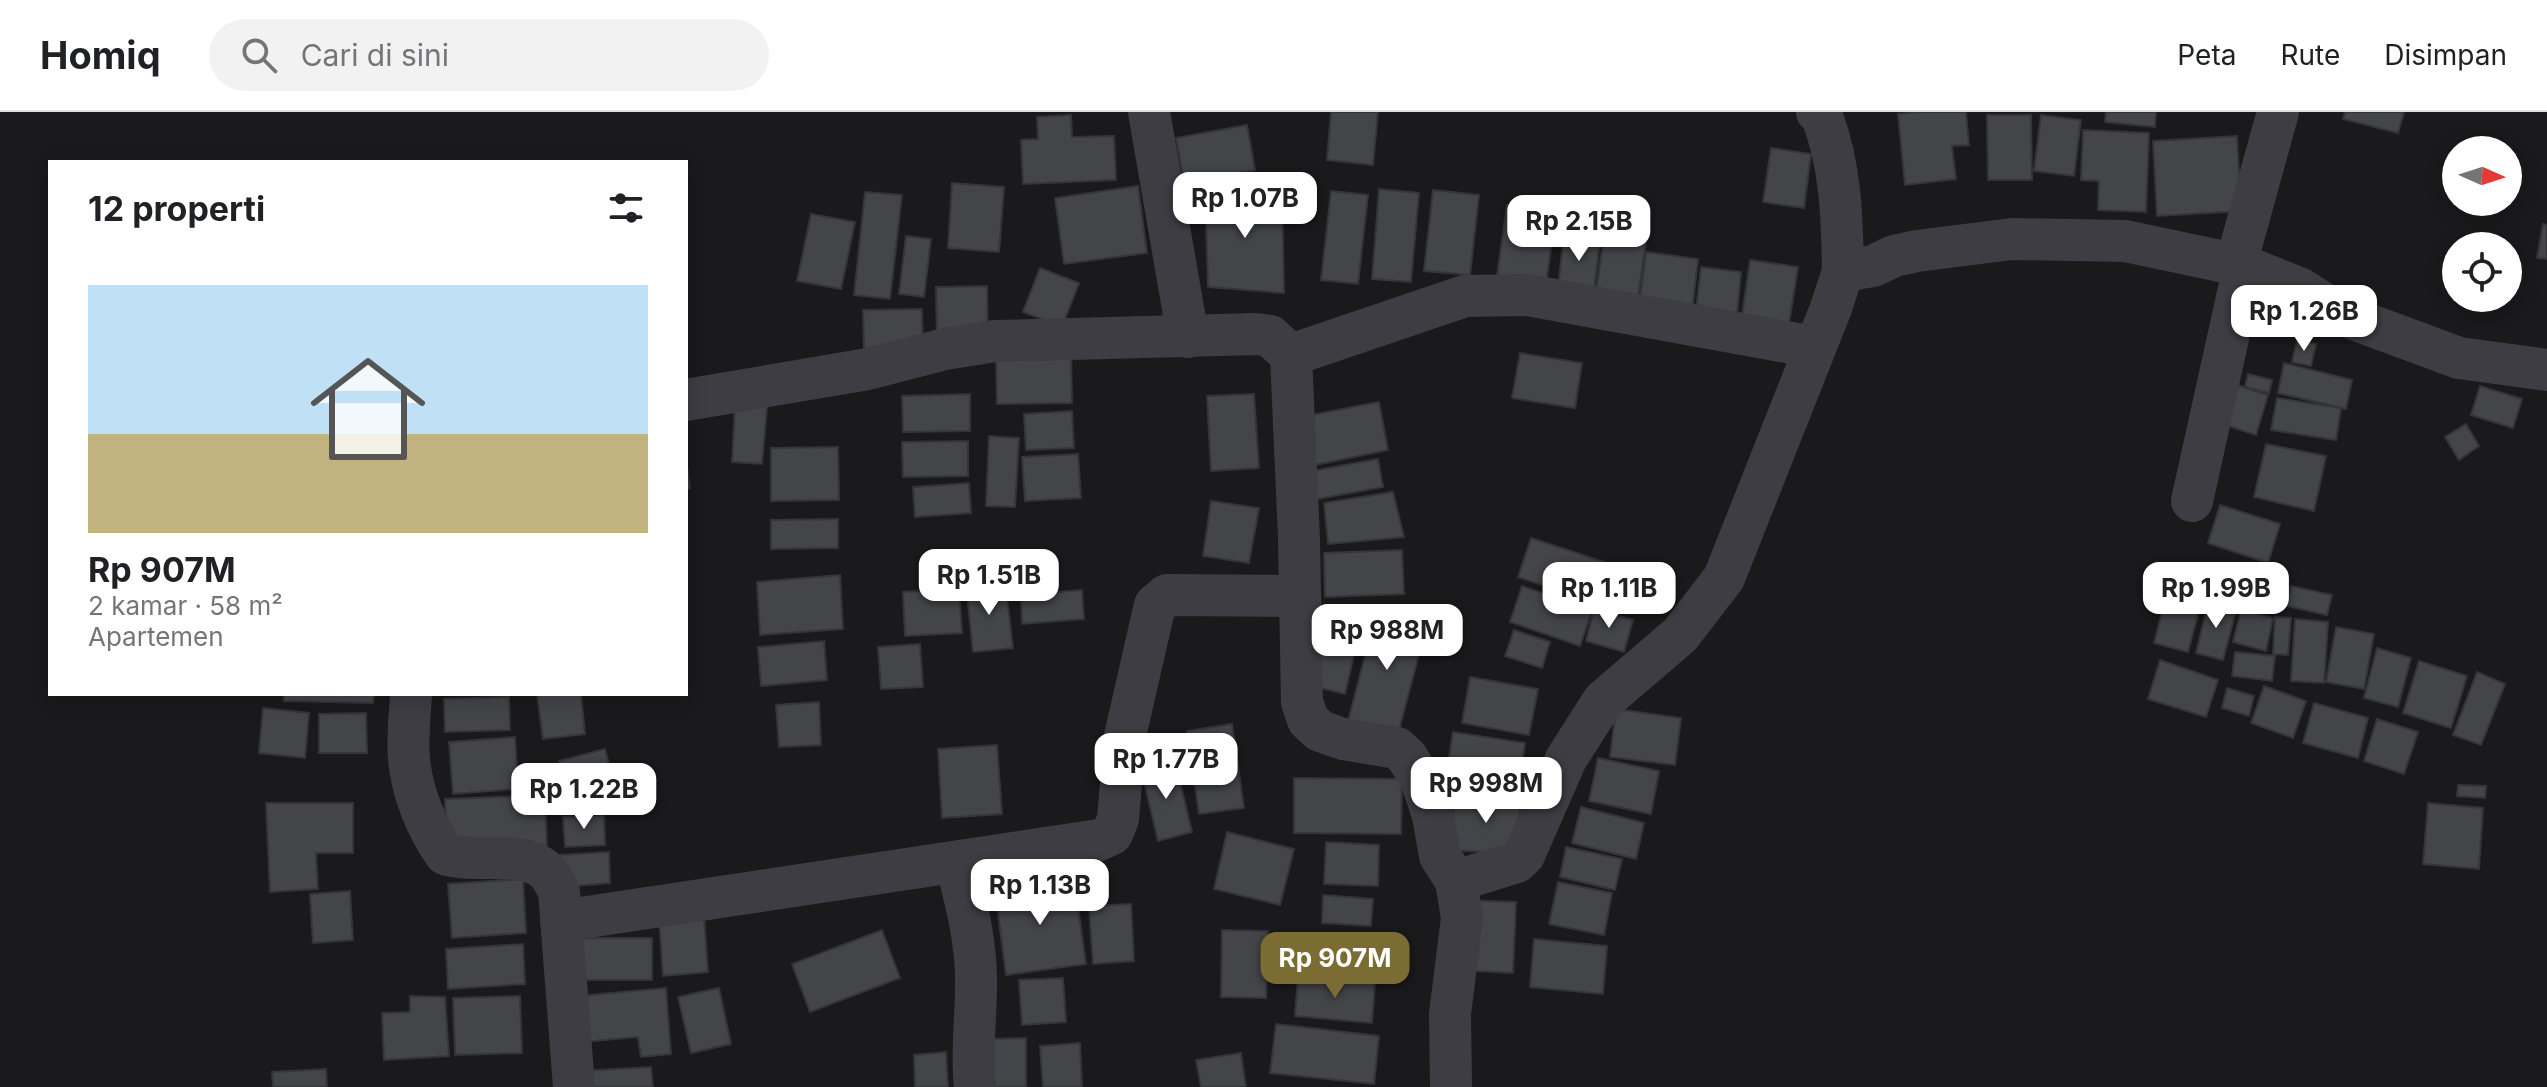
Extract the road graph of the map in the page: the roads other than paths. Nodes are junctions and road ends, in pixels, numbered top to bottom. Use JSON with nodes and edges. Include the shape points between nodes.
{"nodes":[{"id":1,"x":1149,"y":112,"type":"edge"},
{"id":2,"x":1817,"y":112,"type":"edge"},
{"id":3,"x":2278,"y":112,"type":"edge"},
{"id":4,"x":2240,"y":265,"type":"junction"},
{"id":5,"x":1843,"y":271,"type":"junction"},
{"id":6,"x":1188,"y":337,"type":"junction"},
{"id":7,"x":1814,"y":347,"type":"junction"},
{"id":8,"x":1291,"y":355,"type":"junction"},
{"id":9,"x":2547,"y":370,"type":"edge"},
{"id":10,"x":688,"y":400,"type":"edge"},
{"id":11,"x":2192,"y":501,"type":"dead end"},
{"id":12,"x":1300,"y":596,"type":"junction"},
{"id":13,"x":411,"y":696,"type":"edge"},
{"id":14,"x":956,"y":862,"type":"junction"},
{"id":15,"x":1456,"y":881,"type":"junction"},
{"id":16,"x":561,"y":921,"type":"junction"},
{"id":17,"x":574,"y":1087,"type":"edge"},
{"id":18,"x":975,"y":1087,"type":"edge"},
{"id":19,"x":1451,"y":1087,"type":"edge"}],
"edges":[{"from":1,"to":6,"type":"street"},
{"from":2,"to":5,"type":"street","via":[[1829,134],[1839,179]]},
{"from":3,"to":4,"type":"street"},
{"from":4,"to":5,"type":"street","via":[[2125,241],[2012,239],[1917,251]]},
{"from":4,"to":9,"type":"street","via":[[2301,289],[2340,314],[2459,358]]},
{"from":4,"to":11,"type":"street"},
{"from":5,"to":7,"type":"street"},
{"from":6,"to":8,"type":"street","via":[[1270,336]]},
{"from":6,"to":10,"type":"street","via":[[995,341]]},
{"from":7,"to":8,"type":"street","via":[[1527,295],[1465,296]]},
{"from":7,"to":15,"type":"street","via":[[1724,578],[1680,635],[1603,701],[1566,759],[1524,855],[1517,862]]},
{"from":8,"to":12,"type":"street"},
{"from":12,"to":14,"type":"street","via":[[1160,598],[1125,736],[1112,834]]},
{"from":12,"to":15,"type":"street","via":[[1302,702],[1308,720],[1320,731],[1397,748],[1407,757],[1422,782],[1440,856]]},
{"from":13,"to":16,"type":"street","via":[[409,759],[419,804],[445,854],[524,861],[545,869],[559,891]]},
{"from":14,"to":16,"type":"street"},
{"from":14,"to":18,"type":"street","via":[[970,921],[976,983]]},
{"from":15,"to":19,"type":"street","via":[[1462,918],[1450,1014]]},
{"from":16,"to":17,"type":"street"}]}
